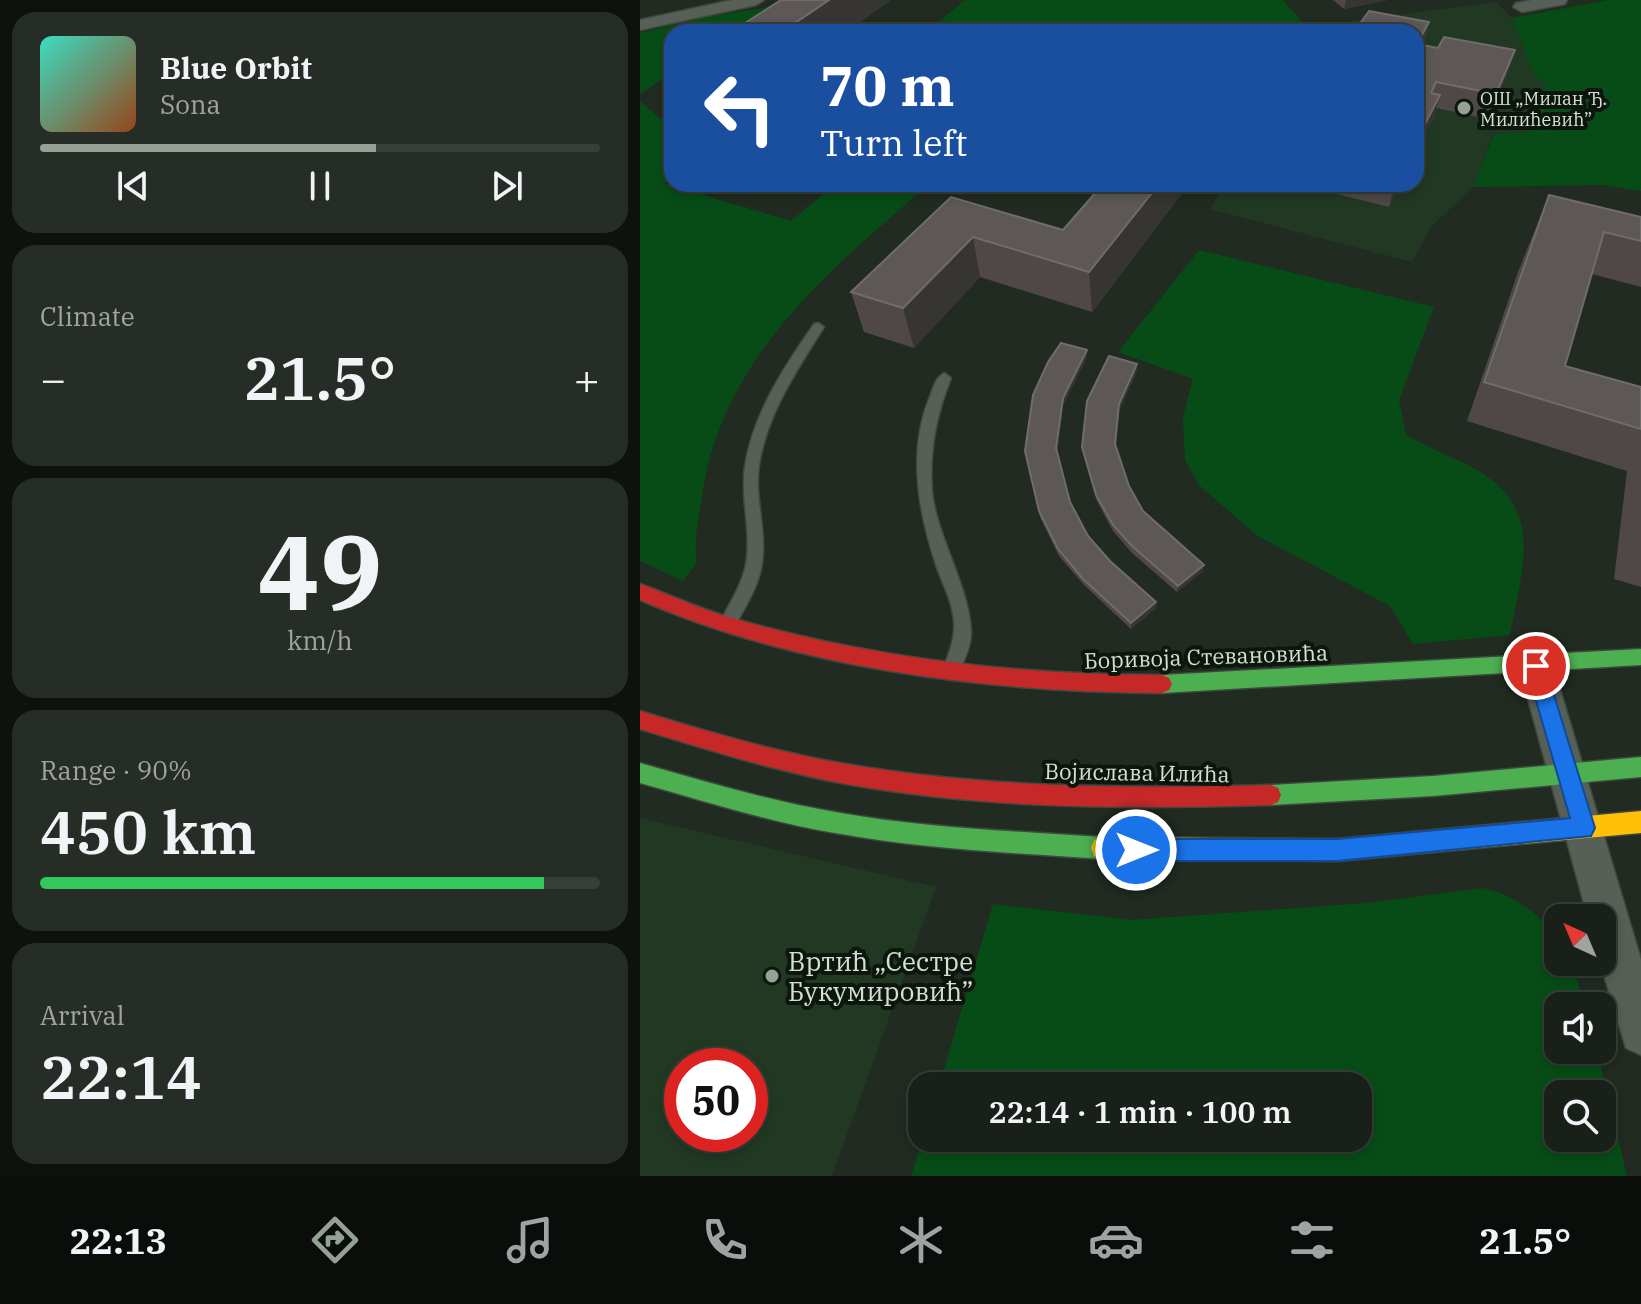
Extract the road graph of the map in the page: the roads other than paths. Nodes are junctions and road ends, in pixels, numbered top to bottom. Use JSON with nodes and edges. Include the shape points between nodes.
{"nodes":[{"id":1,"x":756,"y":0,"type":"edge"},
{"id":2,"x":1559,"y":0,"type":"edge"},
{"id":3,"x":1522,"y":7,"type":"dead end"},
{"id":4,"x":640,"y":25,"type":"edge"},
{"id":5,"x":818,"y":327,"type":"dead end"},
{"id":6,"x":944,"y":378,"type":"dead end"},
{"id":7,"x":640,"y":592,"type":"edge"},
{"id":8,"x":726,"y":626,"type":"junction"},
{"id":9,"x":1641,"y":657,"type":"edge"},
{"id":10,"x":1536,"y":666,"type":"junction"},
{"id":11,"x":952,"y":671,"type":"junction"},
{"id":12,"x":640,"y":720,"type":"edge"},
{"id":13,"x":1641,"y":767,"type":"edge"},
{"id":14,"x":640,"y":773,"type":"edge"},
{"id":15,"x":1569,"y":775,"type":"junction"},
{"id":16,"x":1641,"y":822,"type":"edge"},
{"id":17,"x":1584,"y":828,"type":"junction"},
{"id":18,"x":1641,"y":1033,"type":"edge"}],
"edges":[{"from":1,"to":4,"type":"street"},
{"from":2,"to":3,"type":"street"},
{"from":5,"to":8,"type":"lane","via":[[761,431],[750,489],[755,558]]},
{"from":6,"to":11,"type":"lane","via":[[930,413],[925,494],[961,610],[963,637]]},
{"from":7,"to":8,"type":"main road","name":"Боривоја Стевановића"},
{"from":8,"to":11,"type":"main road","name":"Боривоја Стевановића"},
{"from":9,"to":10,"type":"main road","name":"Боривоја Стевановића"},
{"from":10,"to":11,"type":"main road","name":"Боривоја Стевановића","via":[[1091,685]]},
{"from":10,"to":15,"type":"street"},
{"from":12,"to":15,"type":"main road","name":"Војислава Илића","via":[[805,767],[1082,798],[1257,798]]},
{"from":13,"to":15,"type":"main road","name":"Војислава Илића"},
{"from":14,"to":17,"type":"main road","via":[[836,823],[956,839],[1136,850],[1337,850]]},
{"from":15,"to":17,"type":"street"},
{"from":16,"to":17,"type":"main road"},
{"from":17,"to":18,"type":"street"}]}
